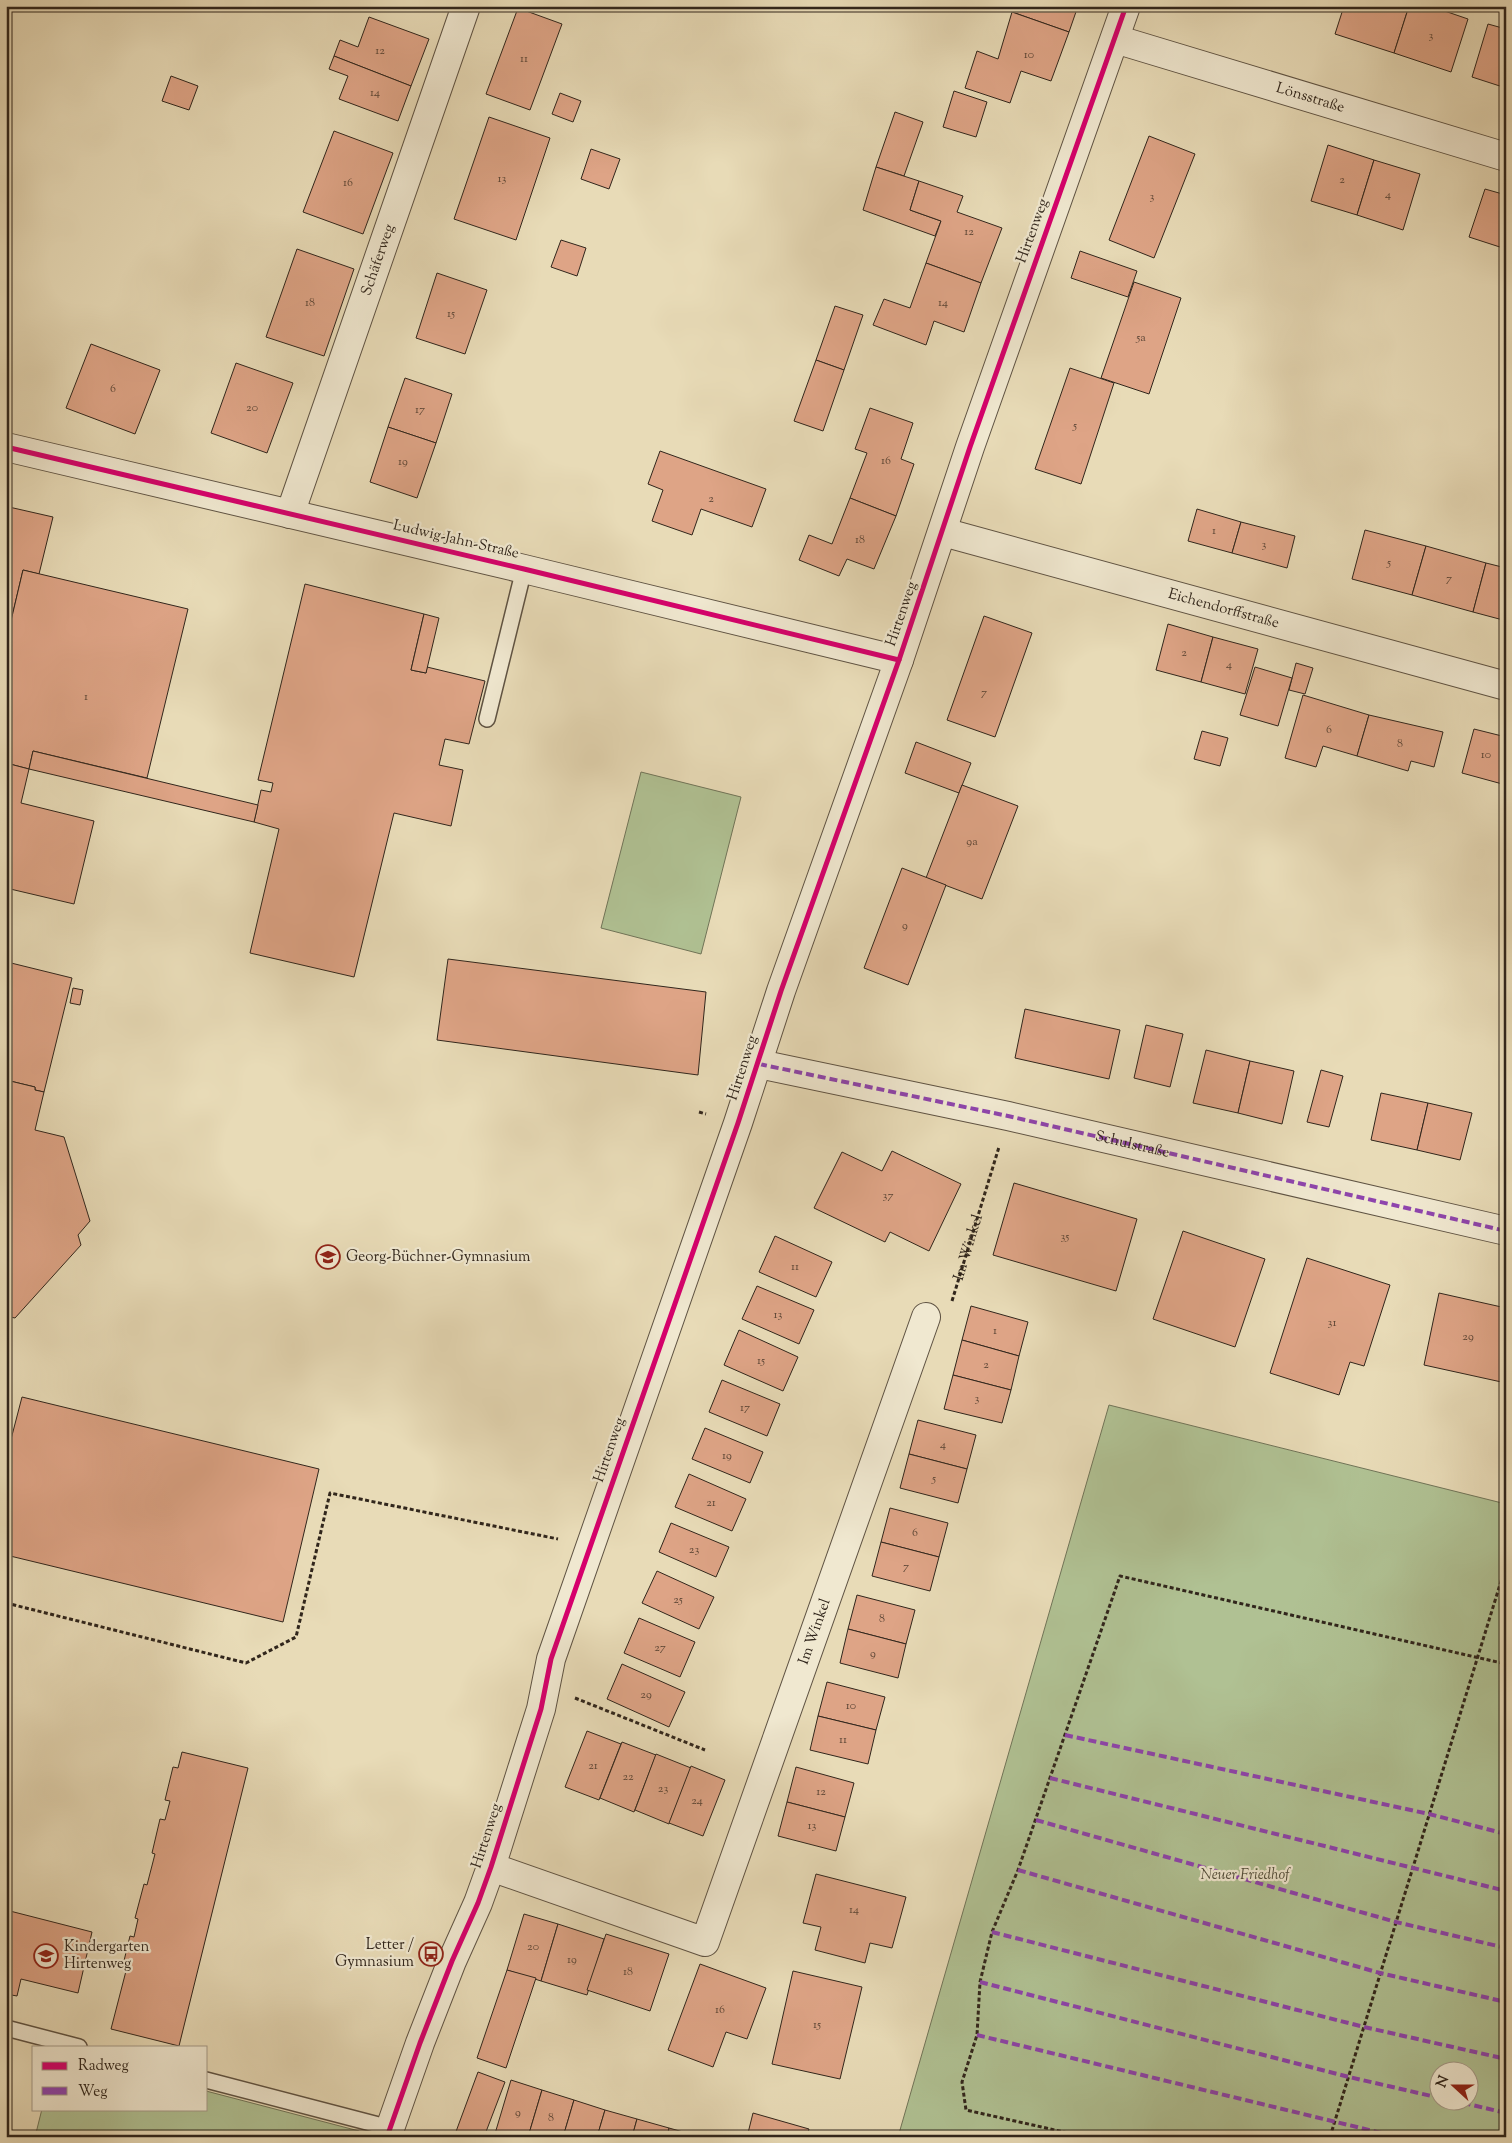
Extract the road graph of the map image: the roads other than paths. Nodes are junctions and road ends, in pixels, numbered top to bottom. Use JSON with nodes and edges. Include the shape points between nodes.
{"nodes":[{"id":1,"x":466,"y":6,"type":"edge"},
{"id":2,"x":1126,"y":6,"type":"edge"},
{"id":3,"x":1115,"y":39,"type":"junction"},
{"id":4,"x":1506,"y":157,"type":"edge"},
{"id":5,"x":6,"y":447,"type":"edge"},
{"id":6,"x":290,"y":514,"type":"junction"},
{"id":7,"x":943,"y":532,"type":"junction"},
{"id":8,"x":524,"y":569,"type":"junction"},
{"id":9,"x":899,"y":660,"type":"junction"},
{"id":10,"x":1506,"y":686,"type":"edge"},
{"id":11,"x":488,"y":718,"type":"dead end"},
{"id":12,"x":758,"y":1064,"type":"junction"},
{"id":13,"x":1506,"y":1231,"type":"edge"},
{"id":14,"x":926,"y":1317,"type":"road end"},
{"id":15,"x":491,"y":1867,"type":"junction"},
{"id":16,"x":6,"y":2028,"type":"edge"},
{"id":17,"x":75,"y":2046,"type":"edge"},
{"id":18,"x":208,"y":2081,"type":"edge"},
{"id":19,"x":388,"y":2132,"type":"edge"}],
"edges":[{"from":1,"to":6,"type":"street","name":"Schäferweg"},
{"from":2,"to":3,"type":"street","name":"Hirtenweg"},
{"from":3,"to":4,"type":"street","name":"Lönsstraße"},
{"from":3,"to":7,"type":"street","name":"Hirtenweg","via":[[970,447]]},
{"from":5,"to":6,"type":"street","name":"Ludwig-Jahn-Straße"},
{"from":6,"to":8,"type":"street","name":"Ludwig-Jahn-Straße"},
{"from":7,"to":9,"type":"street","name":"Hirtenweg"},
{"from":7,"to":10,"type":"street","name":"Eichendorffstraße"},
{"from":8,"to":9,"type":"street","name":"Ludwig-Jahn-Straße"},
{"from":8,"to":11,"type":"lane"},
{"from":9,"to":12,"type":"street","name":"Hirtenweg"},
{"from":12,"to":13,"type":"street","name":"Schulstraße","via":[[1008,1116]]},
{"from":12,"to":15,"type":"street","name":"Hirtenweg","via":[[551,1658],[546,1687]]},
{"from":14,"to":15,"type":"street","name":"Im Winkel","via":[[704,1942]]},
{"from":15,"to":19,"type":"street","name":"Hirtenweg","via":[[423,2034]]},
{"from":16,"to":17,"type":"lane"},
{"from":18,"to":19,"type":"lane","name":"Hirtenweg"}]}
